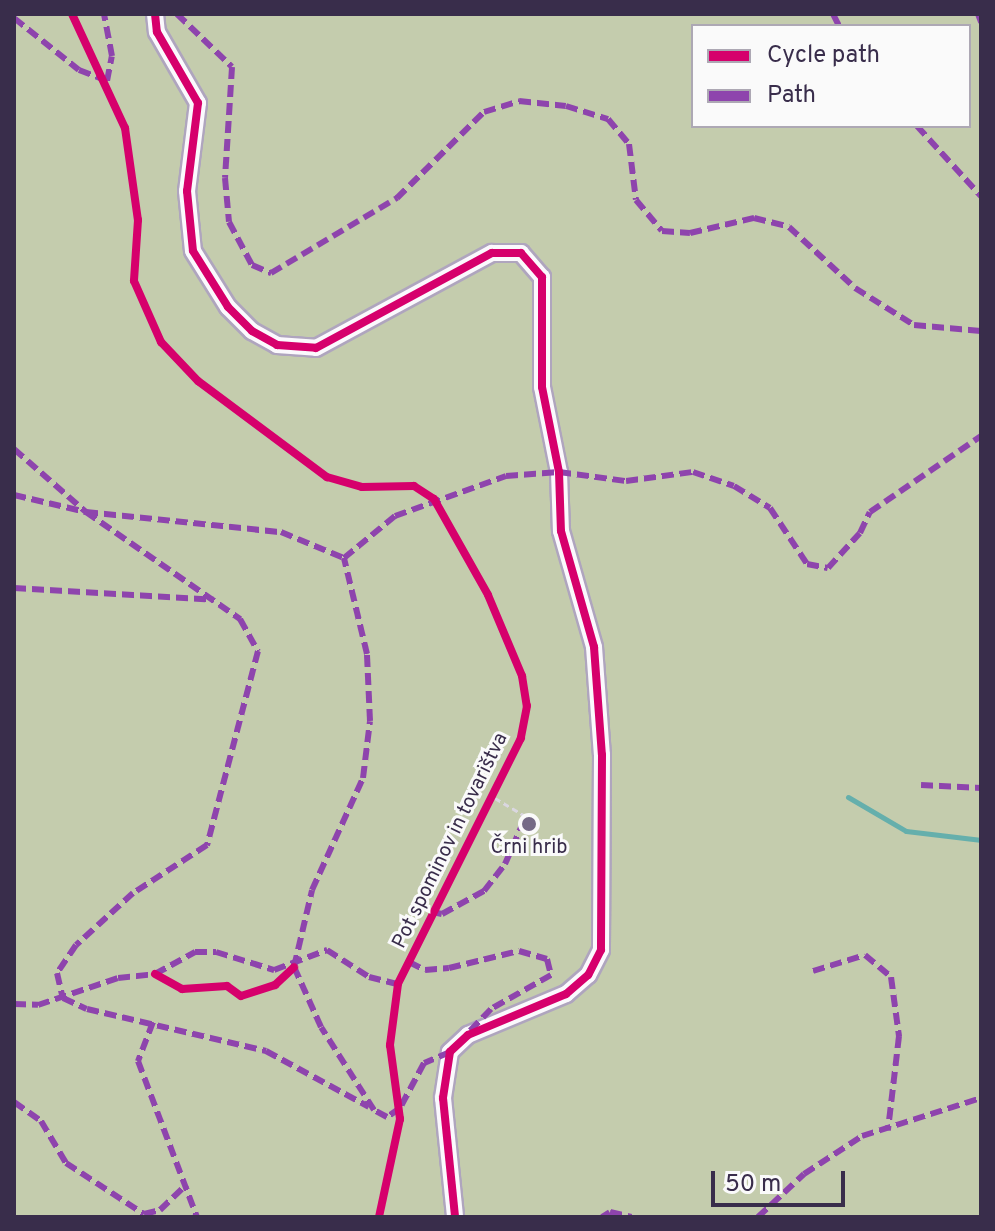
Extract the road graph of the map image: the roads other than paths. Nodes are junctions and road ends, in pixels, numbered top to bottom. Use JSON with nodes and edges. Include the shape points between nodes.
{"nodes":[{"id":1,"x":155,"y":14,"type":"edge"},
{"id":2,"x":455,"y":1217,"type":"edge"}],
"edges":[{"from":1,"to":2,"type":"street","via":[[157,32],[198,103],[187,191],[193,251],[228,307],[252,331],[277,345],[316,348],[492,253],[521,253],[542,277],[542,387],[559,472],[561,531],[594,647],[602,755],[601,950],[588,975],[566,994],[468,1035],[450,1052],[443,1098]]}]}
